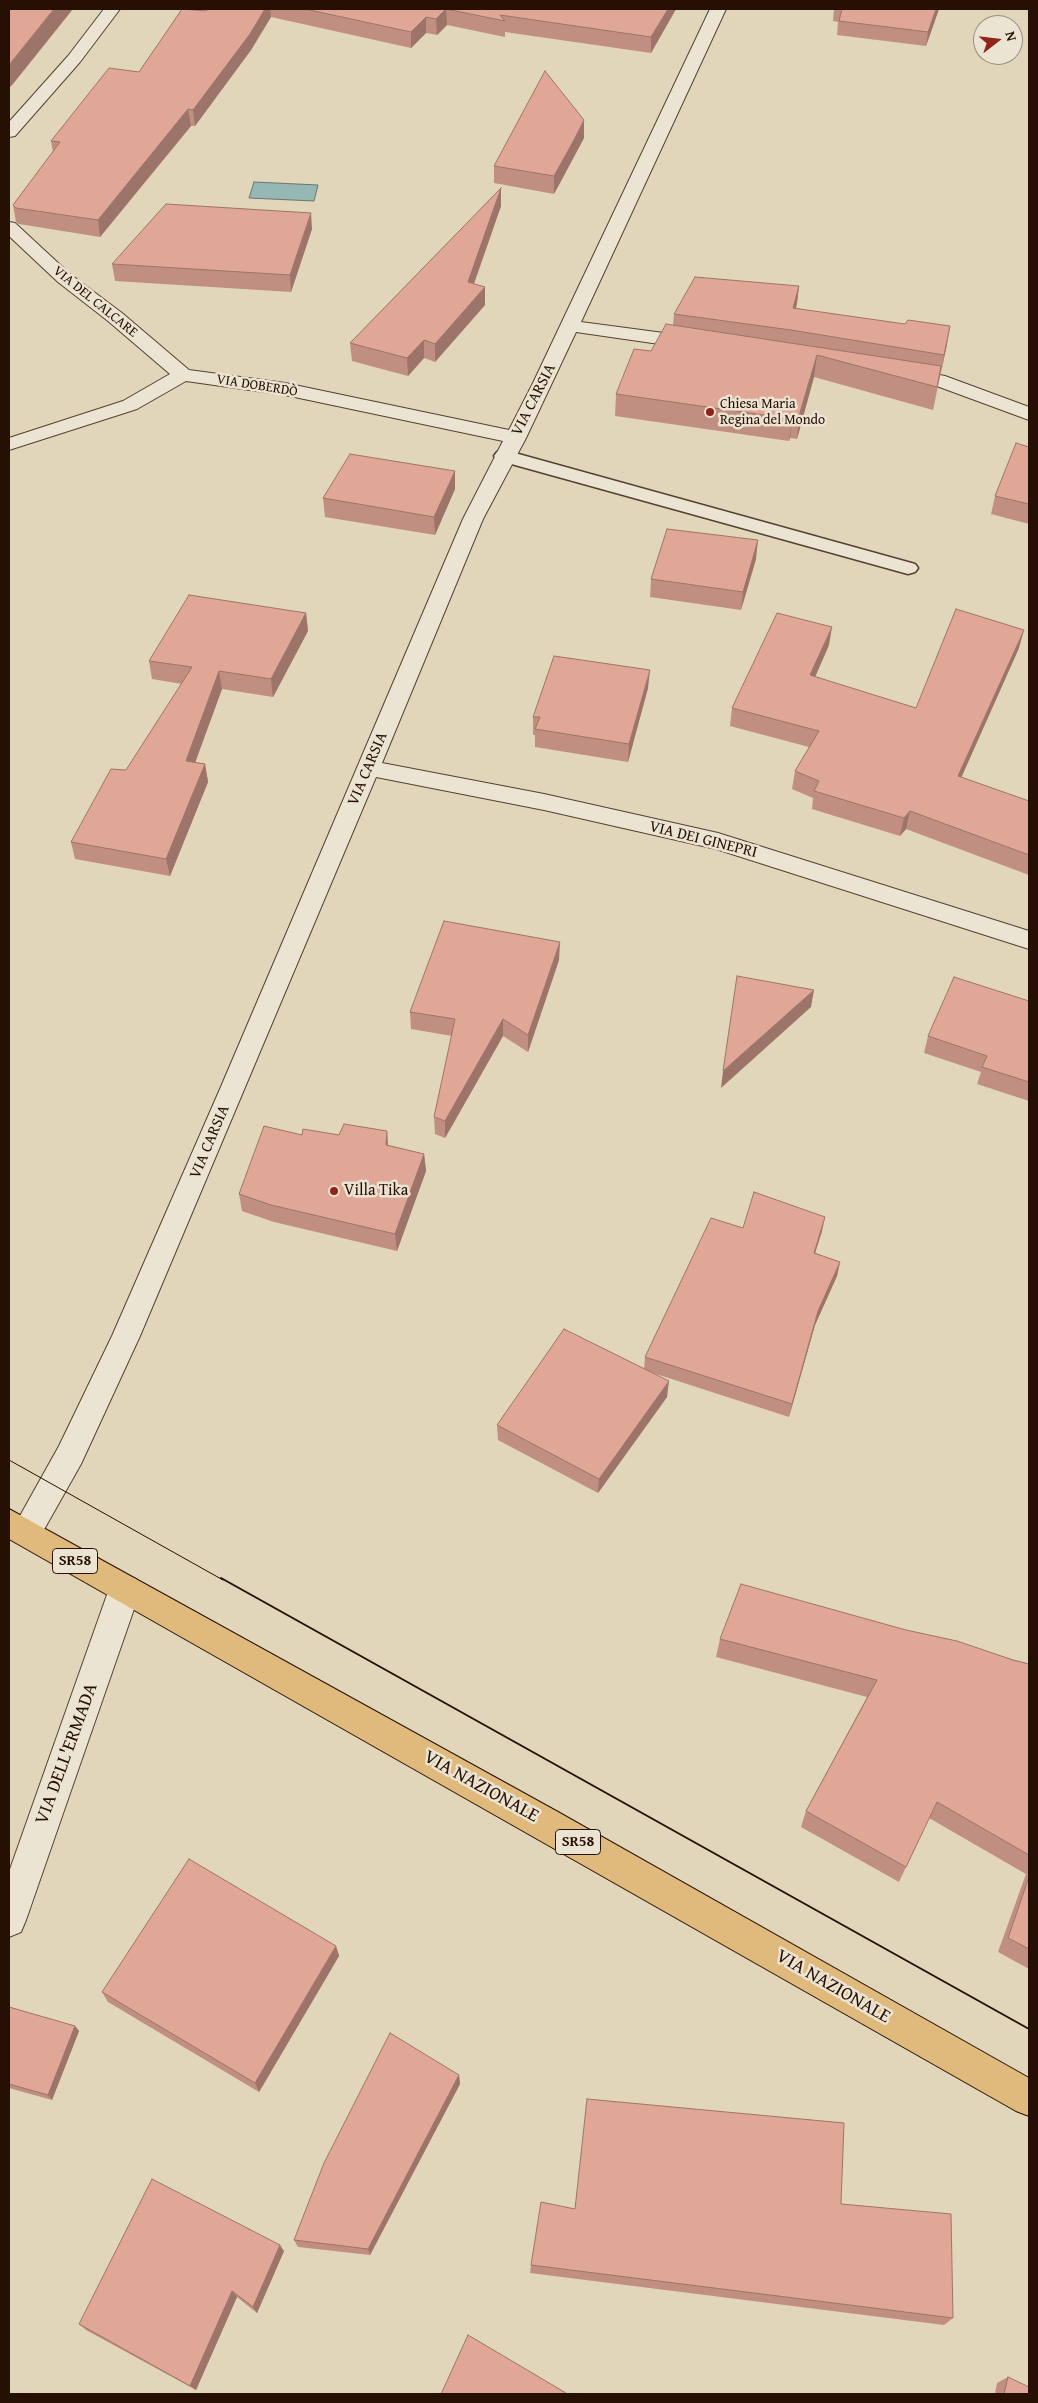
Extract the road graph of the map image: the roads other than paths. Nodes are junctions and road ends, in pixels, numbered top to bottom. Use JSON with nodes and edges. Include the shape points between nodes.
{"nodes":[{"id":1,"x":112,"y":9,"type":"edge"},
{"id":2,"x":718,"y":9,"type":"edge"},
{"id":3,"x":9,"y":132,"type":"edge"},
{"id":4,"x":9,"y":227,"type":"edge"},
{"id":5,"x":570,"y":326,"type":"junction"},
{"id":6,"x":712,"y":345,"type":"edge"},
{"id":7,"x":883,"y":371,"type":"edge"},
{"id":8,"x":183,"y":375,"type":"junction"},
{"id":9,"x":1029,"y":414,"type":"edge"},
{"id":10,"x":9,"y":444,"type":"edge"},
{"id":11,"x":510,"y":447,"type":"junction"},
{"id":12,"x":908,"y":568,"type":"dead end"},
{"id":13,"x":368,"y":768,"type":"junction"},
{"id":14,"x":1029,"y":940,"type":"edge"},
{"id":15,"x":17,"y":1528,"type":"edge"},
{"id":16,"x":125,"y":1589,"type":"junction"},
{"id":17,"x":9,"y":1920,"type":"edge"},
{"id":18,"x":1029,"y":2098,"type":"edge"}],
"edges":[{"from":1,"to":3,"type":"street","via":[[74,59]]},
{"from":2,"to":5,"type":"street","name":"VIA CARSIA"},
{"from":4,"to":8,"type":"street","name":"VIA DEL CALCARE","via":[[64,278]]},
{"from":5,"to":6,"type":"street"},
{"from":5,"to":11,"type":"street","name":"VIA CARSIA"},
{"from":7,"to":9,"type":"street","via":[[938,380]]},
{"from":8,"to":10,"type":"street","via":[[130,405]]},
{"from":8,"to":11,"type":"street","name":"VIA DOBERDÒ","via":[[285,389]]},
{"from":11,"to":12,"type":"lane"},
{"from":11,"to":13,"type":"street","name":"VIA CARSIA","via":[[473,519]]},
{"from":13,"to":14,"type":"street","name":"VIA DEI GINEPRI","via":[[544,802],[718,841],[931,906]]},
{"from":13,"to":15,"type":"street","name":"VIA CARSIA","via":[[122,1345],[70,1454]]},
{"from":15,"to":16,"type":"main road","name":"VIA NAZIONALE","number":"SR58"},
{"from":16,"to":17,"type":"street","name":"VIA DELL'ERMADA"},
{"from":16,"to":18,"type":"main road","name":"VIA NAZIONALE","number":"SR58"}]}
